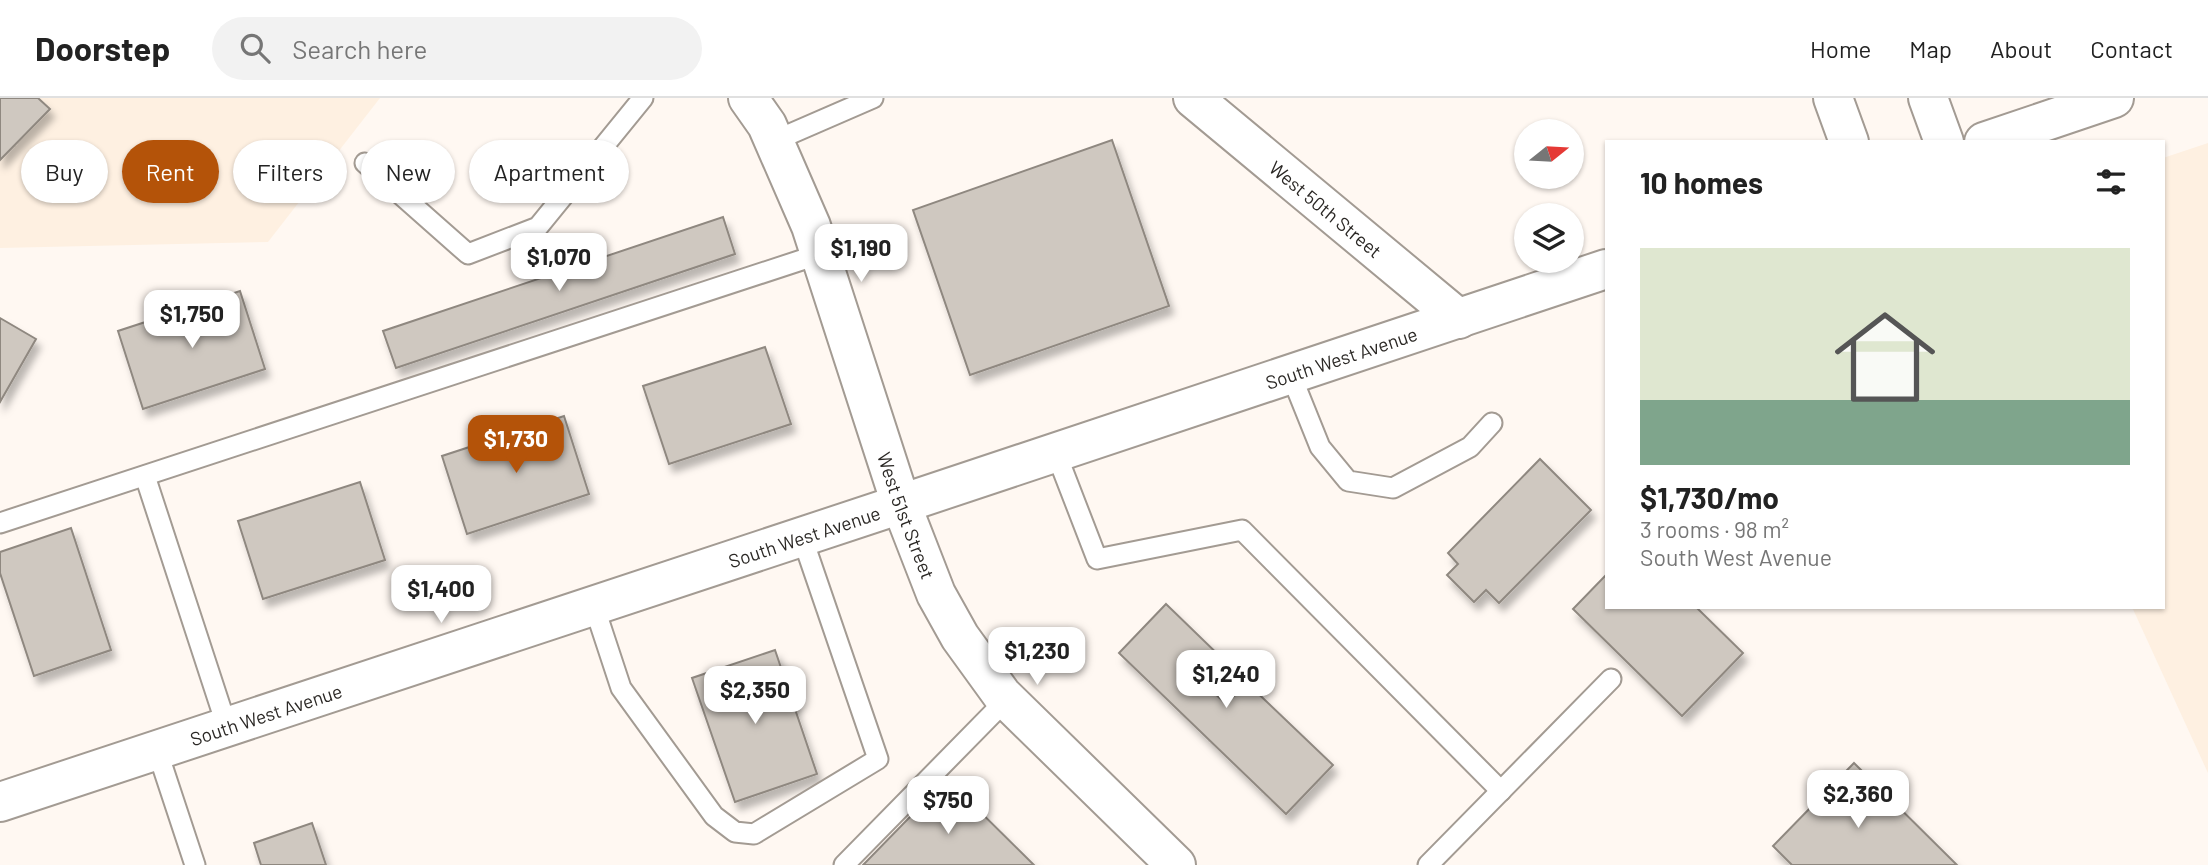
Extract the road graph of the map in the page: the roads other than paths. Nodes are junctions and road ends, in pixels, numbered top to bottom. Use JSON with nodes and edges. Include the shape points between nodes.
{"nodes":[{"id":1,"x":643,"y":98,"type":"edge"},
{"id":2,"x":748,"y":98,"type":"edge"},
{"id":3,"x":873,"y":98,"type":"edge"},
{"id":4,"x":1193,"y":98,"type":"edge"},
{"id":5,"x":1833,"y":98,"type":"edge"},
{"id":6,"x":1927,"y":98,"type":"edge"},
{"id":7,"x":2114,"y":98,"type":"edge"},
{"id":8,"x":1848,"y":140,"type":"edge"},
{"id":9,"x":1943,"y":140,"type":"edge"},
{"id":10,"x":1990,"y":140,"type":"edge"},
{"id":11,"x":774,"y":141,"type":"junction"},
{"id":12,"x":410,"y":203,"type":"edge"},
{"id":13,"x":820,"y":254,"type":"junction"},
{"id":14,"x":1605,"y":270,"type":"edge"},
{"id":15,"x":1459,"y":319,"type":"junction"},
{"id":16,"x":1291,"y":375,"type":"junction"},
{"id":17,"x":1492,"y":423,"type":"dead end"},
{"id":18,"x":1056,"y":453,"type":"junction"},
{"id":19,"x":145,"y":475,"type":"junction"},
{"id":20,"x":901,"y":504,"type":"junction"},
{"id":21,"x":0,"y":523,"type":"edge"},
{"id":22,"x":802,"y":537,"type":"junction"},
{"id":23,"x":594,"y":606,"type":"junction"},
{"id":24,"x":1611,"y":679,"type":"dead end"},
{"id":25,"x":1007,"y":699,"type":"junction"},
{"id":26,"x":227,"y":727,"type":"junction"},
{"id":27,"x":157,"y":750,"type":"junction"},
{"id":28,"x":1501,"y":791,"type":"junction"},
{"id":29,"x":0,"y":802,"type":"edge"},
{"id":30,"x":195,"y":865,"type":"edge"},
{"id":31,"x":844,"y":865,"type":"edge"},
{"id":32,"x":1176,"y":865,"type":"edge"},
{"id":33,"x":1428,"y":865,"type":"edge"}],
"edges":[{"from":1,"to":12,"type":"lane","via":[[538,228],[468,254]]},
{"from":2,"to":11,"type":"street","name":"West 51st Street"},
{"from":3,"to":11,"type":"lane"},
{"from":4,"to":15,"type":"street","name":"West 50th Street"},
{"from":5,"to":8,"type":"street"},
{"from":6,"to":9,"type":"street"},
{"from":7,"to":10,"type":"street"},
{"from":11,"to":13,"type":"street","name":"West 51st Street"},
{"from":13,"to":19,"type":"lane"},
{"from":13,"to":20,"type":"street","name":"West 51st Street"},
{"from":14,"to":15,"type":"street","name":"South West Avenue"},
{"from":15,"to":16,"type":"street","name":"South West Avenue"},
{"from":16,"to":17,"type":"lane","via":[[1320,447],[1348,481],[1393,488],[1470,447]]},
{"from":16,"to":18,"type":"street","name":"South West Avenue"},
{"from":18,"to":20,"type":"street","name":"South West Avenue"},
{"from":18,"to":28,"type":"lane","via":[[1097,559],[1242,530]]},
{"from":19,"to":21,"type":"lane"},
{"from":19,"to":26,"type":"lane"},
{"from":20,"to":22,"type":"street","name":"South West Avenue"},
{"from":20,"to":25,"type":"street","name":"West 51st Street","via":[[936,594],[960,637]]},
{"from":22,"to":23,"type":"street","name":"South West Avenue"},
{"from":22,"to":23,"type":"lane","via":[[878,759],[754,834],[735,832],[714,816],[621,688]]},
{"from":23,"to":26,"type":"street","name":"South West Avenue"},
{"from":24,"to":28,"type":"lane"},
{"from":25,"to":31,"type":"lane"},
{"from":25,"to":32,"type":"street","name":"West 51st Street"},
{"from":26,"to":27,"type":"street","name":"South West Avenue"},
{"from":27,"to":29,"type":"street","name":"South West Avenue"},
{"from":27,"to":30,"type":"lane"},
{"from":28,"to":33,"type":"lane"}]}
